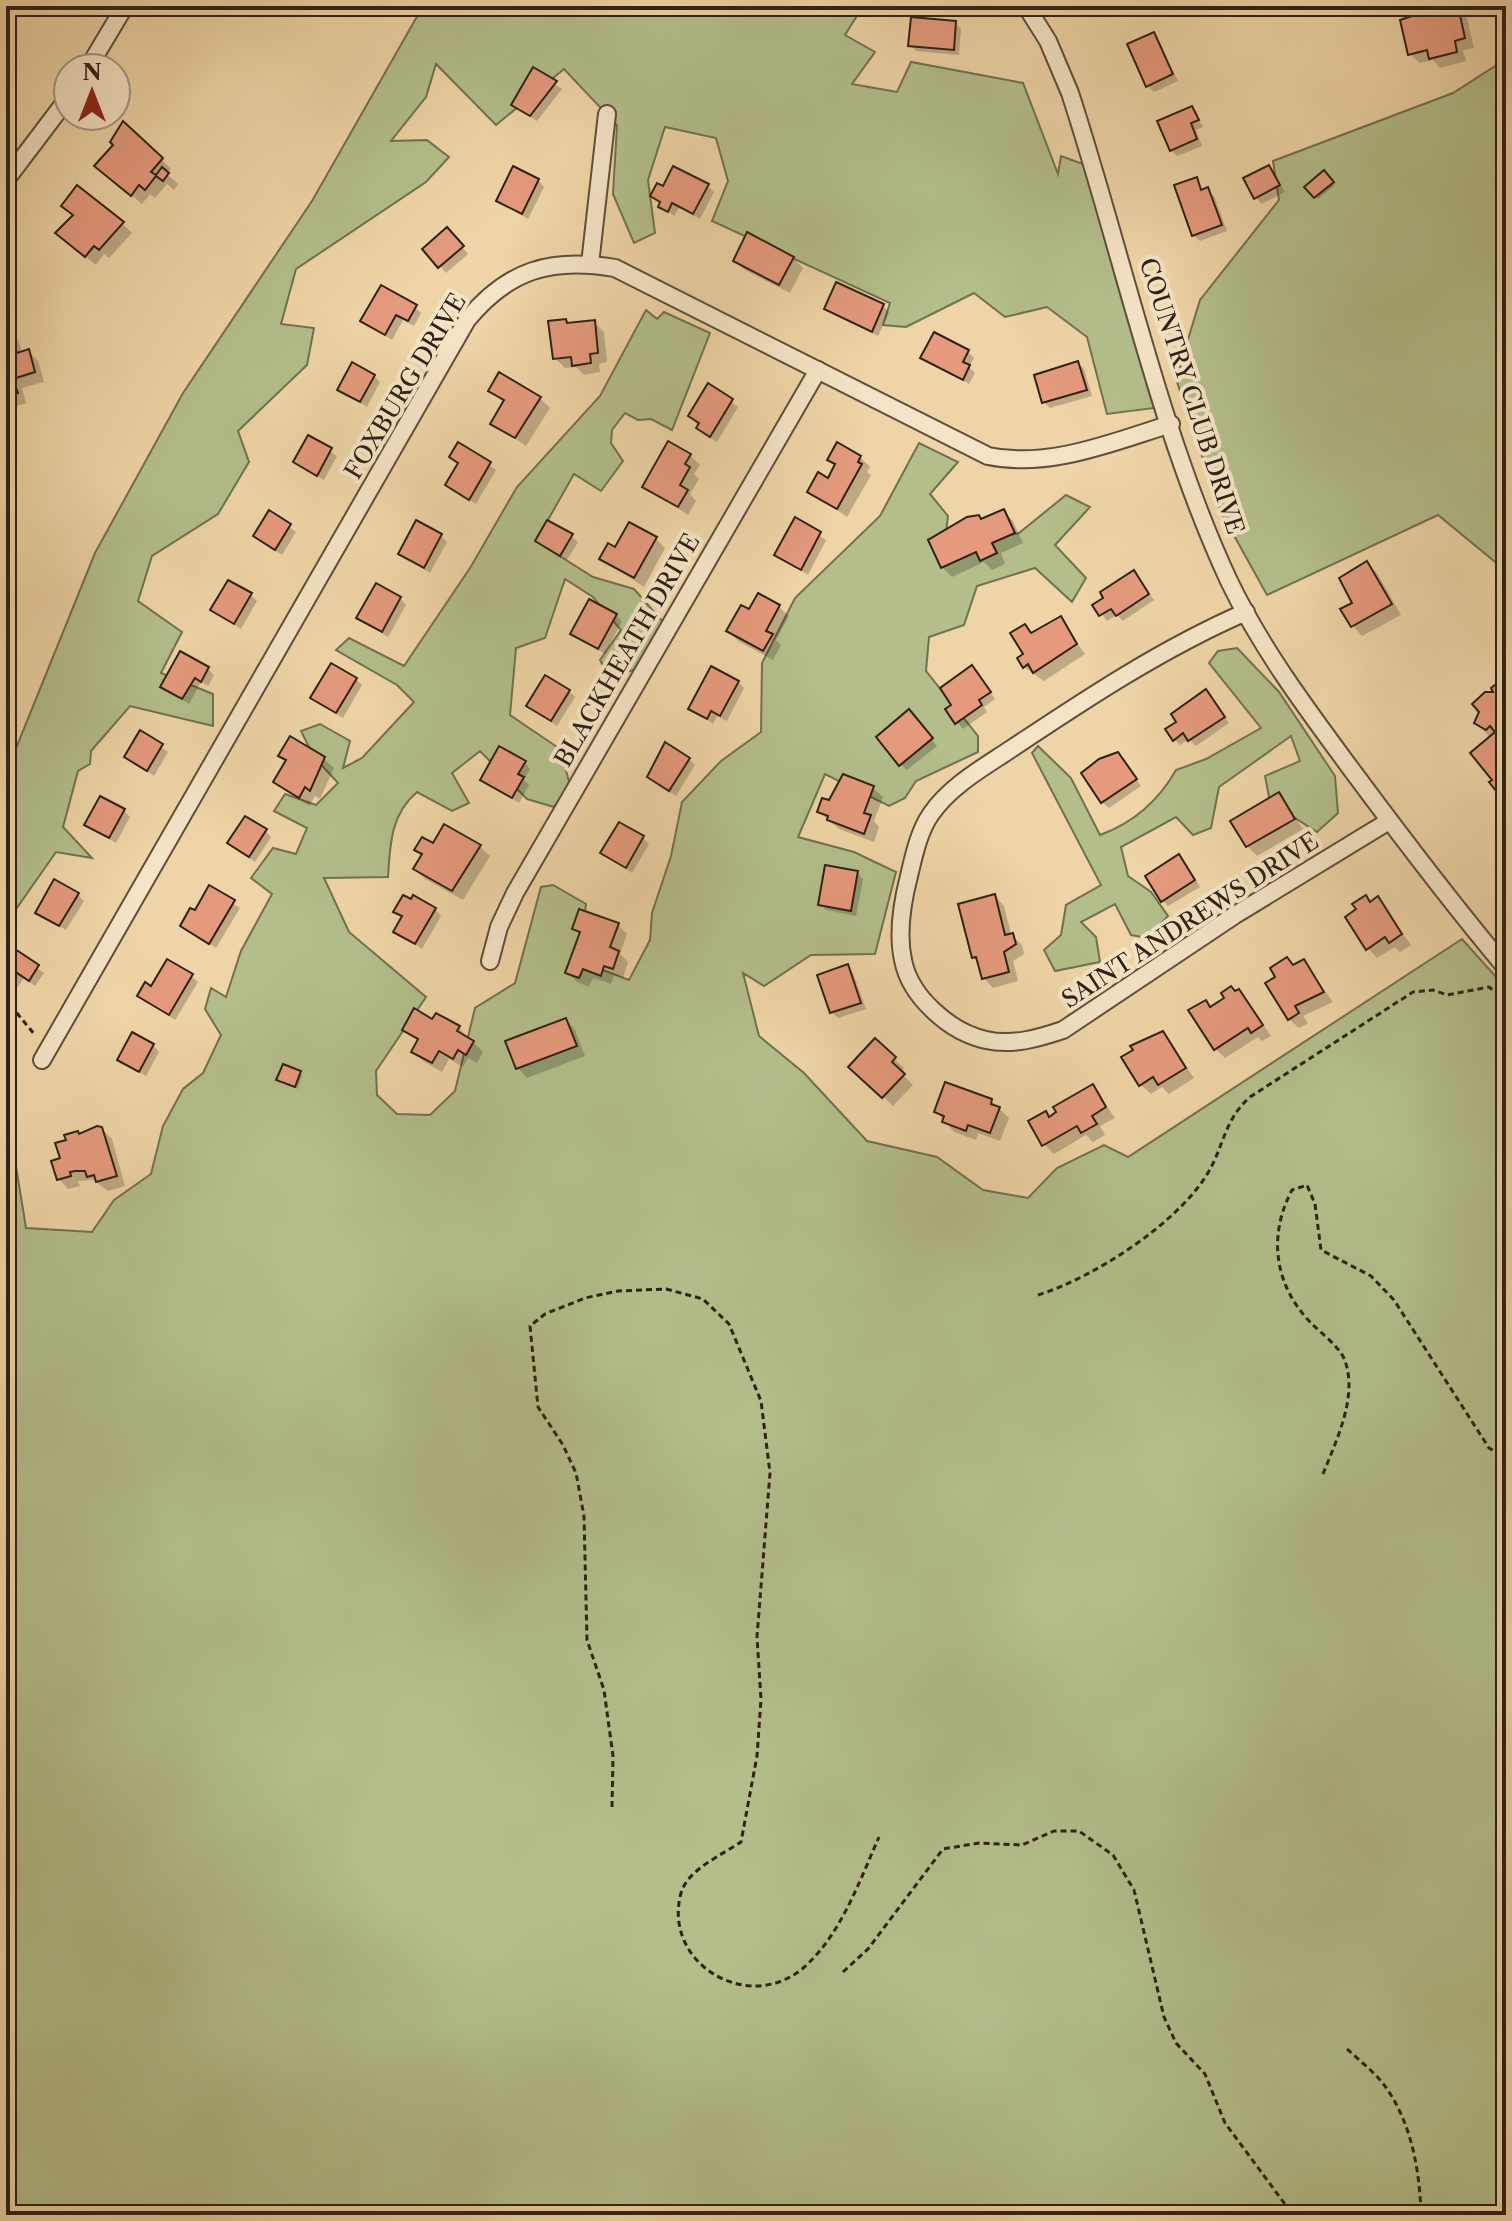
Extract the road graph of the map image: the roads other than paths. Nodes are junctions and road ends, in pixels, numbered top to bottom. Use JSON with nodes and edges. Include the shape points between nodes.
{"nodes":[{"id":1,"x":125,"y":6,"type":"edge"},
{"id":2,"x":1026,"y":6,"type":"edge"},
{"id":3,"x":98,"y":52,"type":"edge"},
{"id":4,"x":607,"y":114,"type":"dead end"},
{"id":5,"x":52,"y":119,"type":"edge"},
{"id":6,"x":6,"y":180,"type":"edge"},
{"id":7,"x":590,"y":264,"type":"junction"},
{"id":8,"x":818,"y":370,"type":"junction"},
{"id":9,"x":1171,"y":424,"type":"junction"},
{"id":10,"x":1246,"y":612,"type":"junction"},
{"id":11,"x":1389,"y":821,"type":"junction"},
{"id":12,"x":490,"y":961,"type":"dead end"},
{"id":13,"x":1506,"y":968,"type":"edge"},
{"id":14,"x":45,"y":1055,"type":"road end"}],
"edges":[{"from":1,"to":3,"type":"street"},
{"from":2,"to":9,"type":"street","name":"COUNTRY CLUB DRIVE","via":[[1070,93]]},
{"from":4,"to":7,"type":"street"},
{"from":5,"to":6,"type":"street"},
{"from":7,"to":8,"type":"street","name":"FOXBURG DRIVE","via":[[633,275]]},
{"from":7,"to":14,"type":"street","name":"FOXBURG DRIVE","via":[[550,266],[506,282],[467,320]]},
{"from":8,"to":9,"type":"street","name":"FOXBURG DRIVE","via":[[968,448],[1011,461],[1054,457]]},
{"from":8,"to":12,"type":"street","name":"BLACKHEATH DRIVE","via":[[515,893]]},
{"from":9,"to":10,"type":"street","name":"COUNTRY CLUB DRIVE","via":[[1205,523]]},
{"from":10,"to":11,"type":"street","name":"COUNTRY CLUB DRIVE","via":[[1285,677]]},
{"from":10,"to":11,"type":"street","name":"SAINT ANDREWS DRIVE","via":[[1195,634],[1030,737],[970,777],[931,813],[901,906],[903,961],[924,1000],[946,1020],[986,1040],[1035,1040],[1063,1030]]},
{"from":11,"to":13,"type":"street","name":"COUNTRY CLUB DRIVE"}]}
